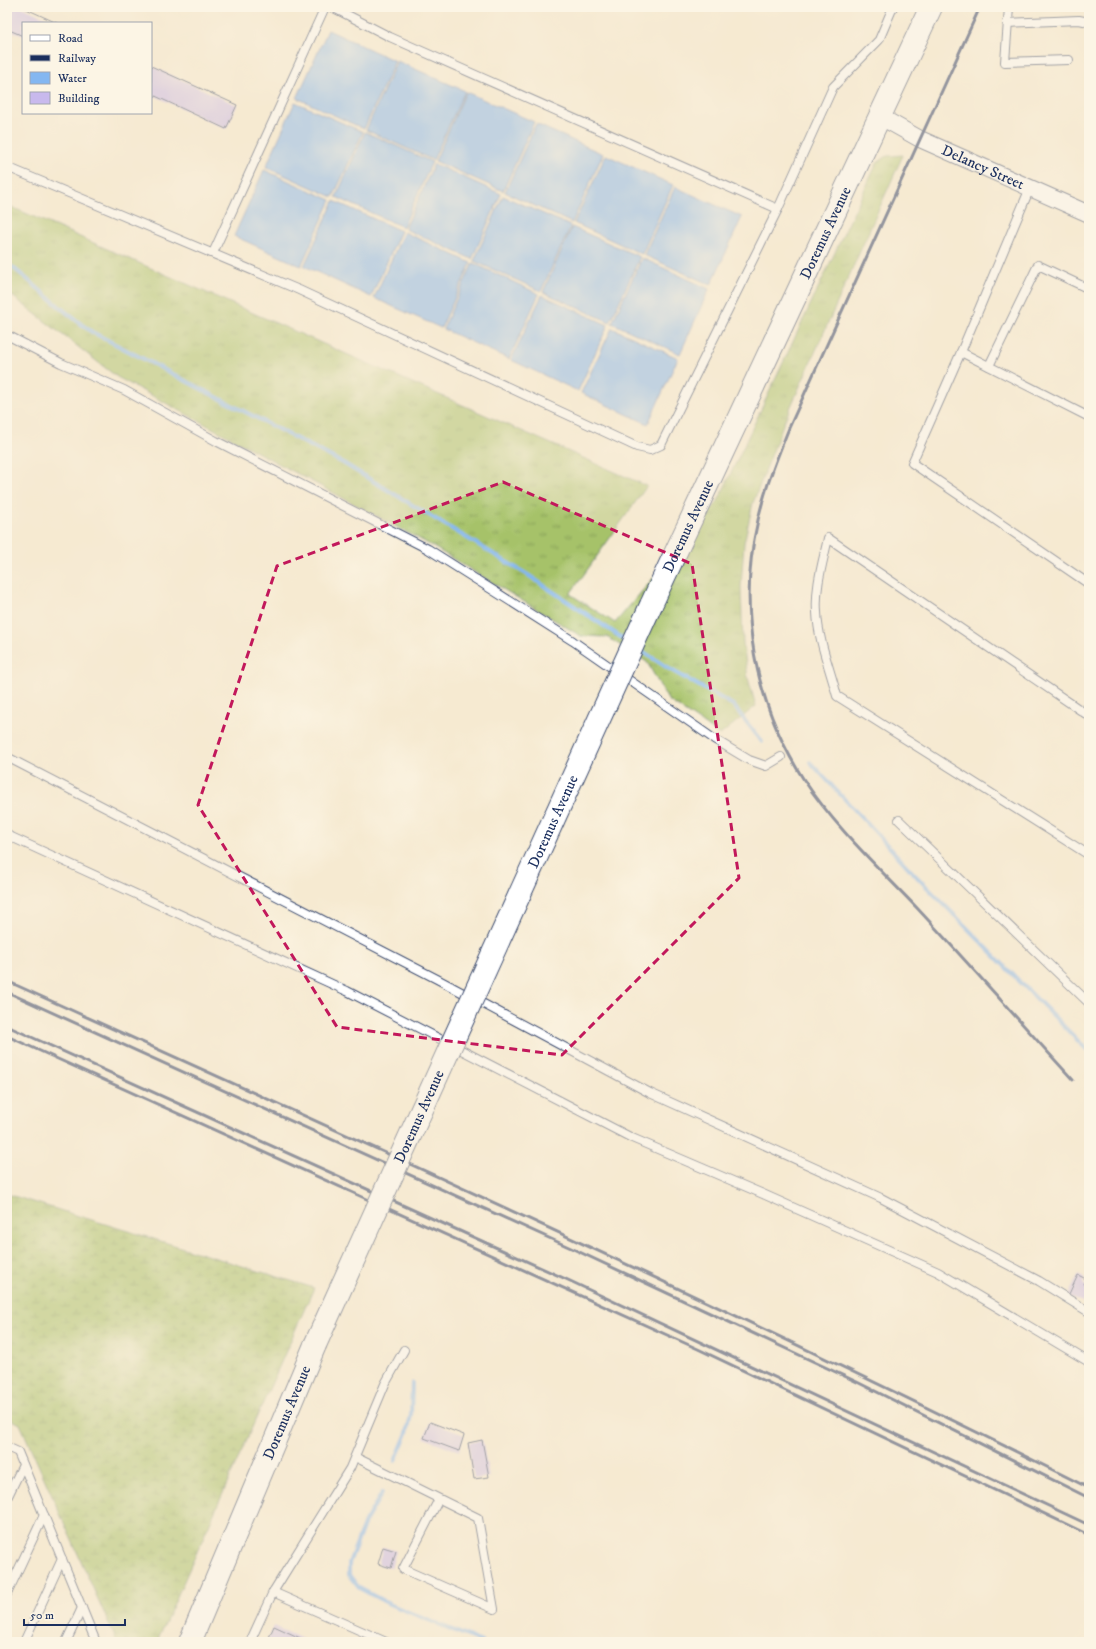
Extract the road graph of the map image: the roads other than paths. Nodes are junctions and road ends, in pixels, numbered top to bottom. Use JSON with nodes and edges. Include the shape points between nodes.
{"nodes":[{"id":1,"x":324,"y":7,"type":"edge"},
{"id":2,"x":332,"y":7,"type":"edge"},
{"id":3,"x":893,"y":7,"type":"edge"},
{"id":4,"x":930,"y":7,"type":"edge"},
{"id":5,"x":1009,"y":7,"type":"edge"},
{"id":6,"x":1089,"y":22,"type":"edge"},
{"id":7,"x":1007,"y":23,"type":"junction"},
{"id":8,"x":1069,"y":60,"type":"dead end"},
{"id":9,"x":879,"y":116,"type":"junction"},
{"id":10,"x":7,"y":167,"type":"edge"},
{"id":11,"x":1030,"y":188,"type":"junction"},
{"id":12,"x":778,"y":209,"type":"junction"},
{"id":13,"x":1089,"y":214,"type":"edge"},
{"id":14,"x":213,"y":253,"type":"junction"},
{"id":15,"x":1089,"y":289,"type":"edge"},
{"id":16,"x":7,"y":335,"type":"edge"},
{"id":17,"x":961,"y":352,"type":"junction"},
{"id":18,"x":989,"y":366,"type":"junction"},
{"id":19,"x":1089,"y":417,"type":"edge"},
{"id":20,"x":1089,"y":584,"type":"edge"},
{"id":21,"x":1089,"y":716,"type":"edge"},
{"id":22,"x":7,"y":757,"type":"edge"},
{"id":23,"x":781,"y":757,"type":"dead end"},
{"id":24,"x":899,"y":820,"type":"dead end"},
{"id":25,"x":7,"y":835,"type":"edge"},
{"id":26,"x":1089,"y":855,"type":"edge"},
{"id":27,"x":1089,"y":1003,"type":"edge"},
{"id":28,"x":1089,"y":1312,"type":"edge"},
{"id":29,"x":404,"y":1350,"type":"dead end"},
{"id":30,"x":1089,"y":1362,"type":"edge"},
{"id":31,"x":7,"y":1447,"type":"edge"},
{"id":32,"x":355,"y":1457,"type":"junction"},
{"id":33,"x":23,"y":1465,"type":"junction"},
{"id":34,"x":7,"y":1498,"type":"edge"},
{"id":35,"x":439,"y":1499,"type":"junction"},
{"id":36,"x":44,"y":1515,"type":"junction"},
{"id":37,"x":62,"y":1559,"type":"junction"},
{"id":38,"x":273,"y":1592,"type":"junction"},
{"id":39,"x":7,"y":1594,"type":"edge"},
{"id":40,"x":82,"y":1608,"type":"junction"},
{"id":41,"x":24,"y":1642,"type":"edge"},
{"id":42,"x":66,"y":1642,"type":"edge"},
{"id":43,"x":96,"y":1642,"type":"edge"},
{"id":44,"x":190,"y":1642,"type":"edge"},
{"id":45,"x":250,"y":1642,"type":"edge"},
{"id":46,"x":386,"y":1642,"type":"edge"}],
"edges":[{"from":1,"to":14,"type":"lane"},
{"from":2,"to":12,"type":"lane","via":[[390,37]]},
{"from":3,"to":12,"type":"lane","via":[[879,40],[833,87]]},
{"from":4,"to":9,"type":"main road","name":"Doremus Avenue"},
{"from":5,"to":7,"type":"lane"},
{"from":6,"to":7,"type":"lane","via":[[1079,20]]},
{"from":7,"to":8,"type":"lane","via":[[1005,62]]},
{"from":9,"to":11,"type":"street","name":"Delancy Street","via":[[920,139]]},
{"from":9,"to":44,"type":"main road","name":"Doremus Avenue","bridge":true,"via":[[651,605],[315,1345]]},
{"from":10,"to":14,"type":"lane"},
{"from":11,"to":13,"type":"street","name":"Delancy Street"},
{"from":11,"to":17,"type":"lane"},
{"from":12,"to":14,"type":"lane","via":[[661,445],[650,450],[637,447],[299,290]]},
{"from":15,"to":18,"type":"lane","via":[[1038,265]]},
{"from":16,"to":23,"type":"lane","via":[[61,363],[124,390],[216,441],[428,549],[574,641],[714,739],[749,760],[766,766]]},
{"from":17,"to":18,"type":"lane"},
{"from":17,"to":20,"type":"lane","via":[[912,463]]},
{"from":18,"to":19,"type":"lane"},
{"from":21,"to":26,"type":"lane","via":[[828,538],[816,610],[837,696]]},
{"from":22,"to":28,"type":"lane","via":[[444,983],[650,1093],[881,1198],[1039,1281]]},
{"from":24,"to":27,"type":"lane"},
{"from":25,"to":30,"type":"lane","via":[[347,991],[632,1138],[938,1272]]},
{"from":29,"to":32,"type":"lane","via":[[385,1384]]},
{"from":31,"to":33,"type":"lane","via":[[18,1452]]},
{"from":32,"to":35,"type":"lane"},
{"from":32,"to":38,"type":"lane"},
{"from":33,"to":34,"type":"lane"},
{"from":33,"to":36,"type":"lane"},
{"from":35,"to":35,"type":"lane","via":[[478,1518],[494,1609],[403,1569]]},
{"from":36,"to":37,"type":"lane"},
{"from":36,"to":39,"type":"lane"},
{"from":37,"to":40,"type":"lane"},
{"from":37,"to":41,"type":"lane"},
{"from":38,"to":45,"type":"lane"},
{"from":38,"to":46,"type":"lane"},
{"from":40,"to":42,"type":"lane"},
{"from":40,"to":43,"type":"lane"}]}
